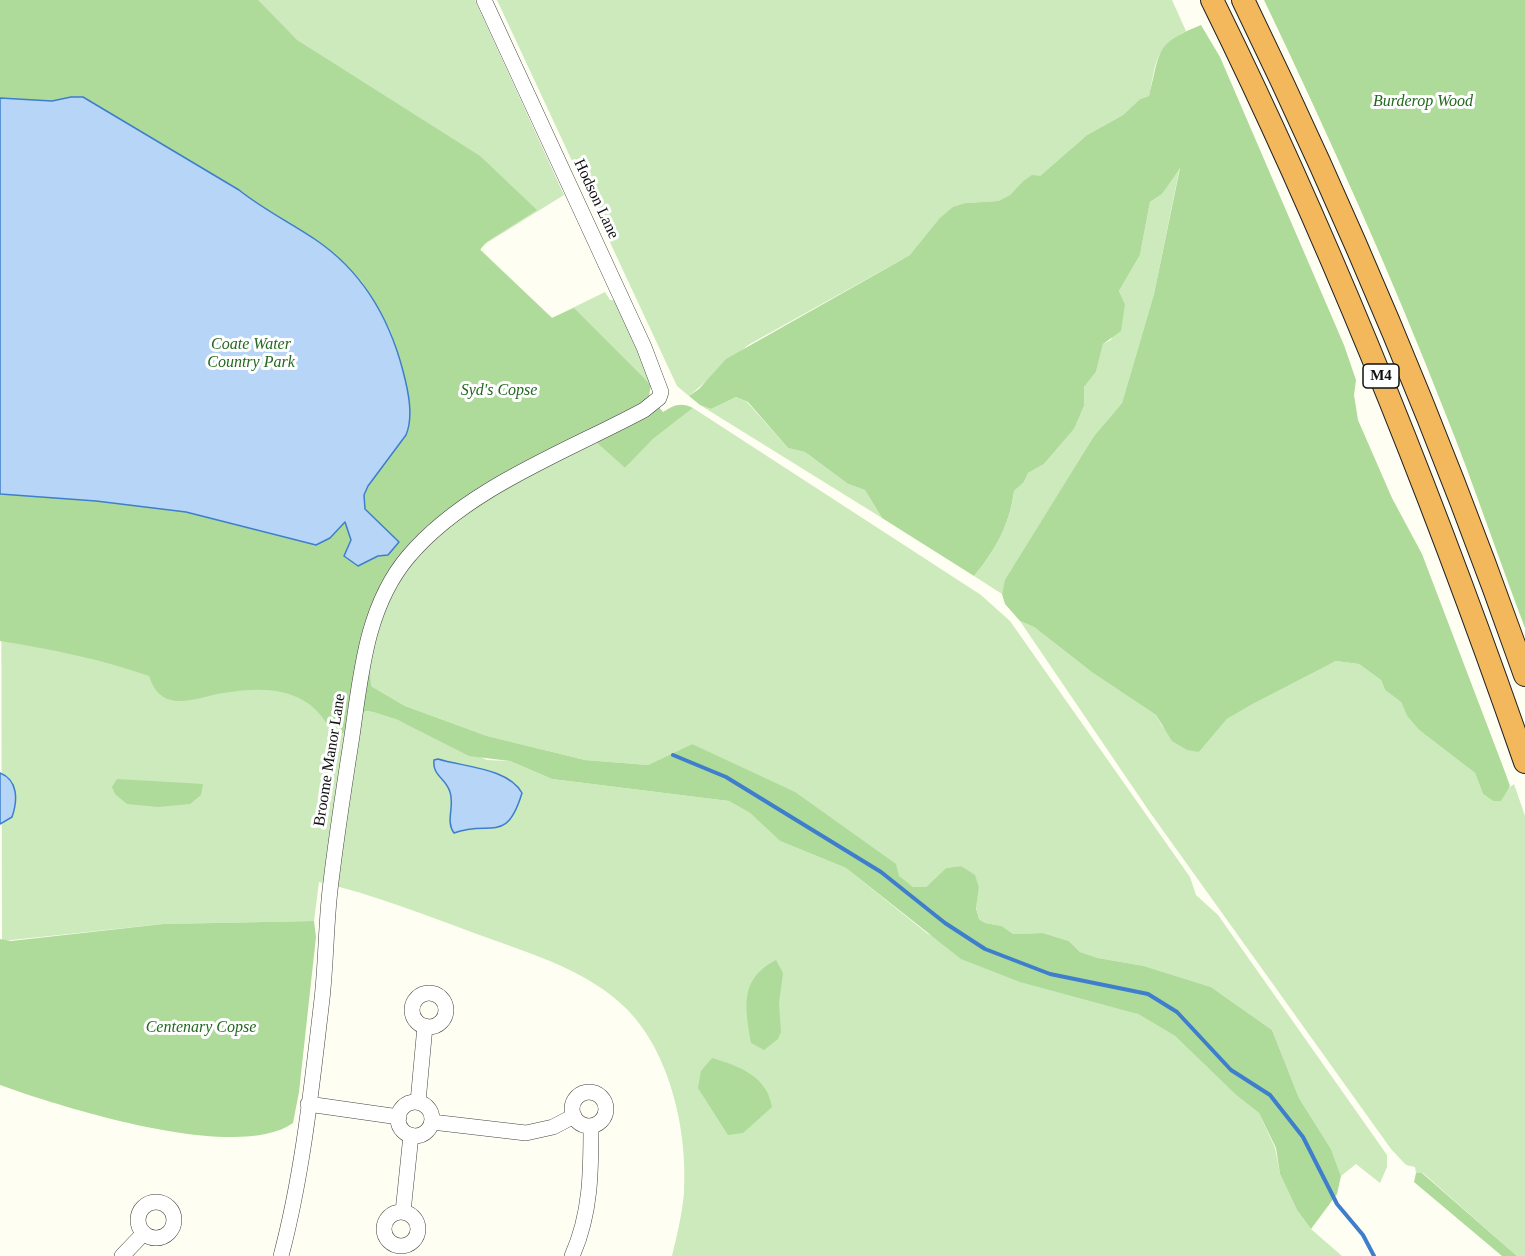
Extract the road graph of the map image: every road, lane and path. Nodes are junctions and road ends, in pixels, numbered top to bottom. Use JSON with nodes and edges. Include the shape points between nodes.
{"nodes":[{"id":1,"x":484,"y":0,"type":"edge"},
{"id":2,"x":1212,"y":0,"type":"edge"},
{"id":3,"x":1243,"y":0,"type":"edge"},
{"id":4,"x":644,"y":411,"type":"joint"},
{"id":5,"x":1525,"y":675,"type":"edge"},
{"id":6,"x":1525,"y":762,"type":"edge"},
{"id":7,"x":425,"y":1026,"type":"dead end"},
{"id":8,"x":418,"y":1102,"type":"junction"},
{"id":9,"x":308,"y":1104,"type":"junction"},
{"id":10,"x":574,"y":1116,"type":"junction"},
{"id":11,"x":399,"y":1117,"type":"junction"},
{"id":12,"x":432,"y":1122,"type":"junction"},
{"id":13,"x":591,"y":1126,"type":"junction"},
{"id":14,"x":411,"y":1135,"type":"junction"},
{"id":15,"x":404,"y":1212,"type":"dead end"},
{"id":16,"x":144,"y":1233,"type":"dead end"},
{"id":17,"x":122,"y":1256,"type":"edge"},
{"id":18,"x":280,"y":1256,"type":"edge"},
{"id":19,"x":572,"y":1256,"type":"edge"}],
"edges":[{"from":1,"to":4,"type":"street","name":"Hodson Lane","via":[[654,369],[661,392]]},
{"from":2,"to":6,"type":"highway","number":"M4","via":[[1276,134],[1371,352],[1461,581]]},
{"from":3,"to":5,"type":"highway","number":"M4","via":[[1388,319],[1451,473]]},
{"from":4,"to":9,"type":"street","name":"Broome Manor Lane","via":[[465,506],[424,539],[384,593],[366,653],[335,847]]},
{"from":7,"to":8,"type":"street"},
{"from":8,"to":11,"type":"street","via":[[407,1104]]},
{"from":8,"to":12,"type":"street","via":[[429,1109]]},
{"from":9,"to":11,"type":"street"},
{"from":9,"to":18,"type":"street","name":"Broome Manor Lane","via":[[293,1202]]},
{"from":10,"to":12,"type":"street","via":[[553,1127],[526,1133]]},
{"from":10,"to":13,"type":"street","via":[[581,1124]]},
{"from":10,"to":13,"type":"street","via":[[572,1106],[577,1097],[595,1094],[605,1104],[605,1114]]},
{"from":11,"to":14,"type":"street","via":[[403,1130]]},
{"from":12,"to":14,"type":"street","via":[[422,1134]]},
{"from":13,"to":19,"type":"street","via":[[588,1209]]},
{"from":14,"to":15,"type":"street"},
{"from":16,"to":17,"type":"street"}]}
